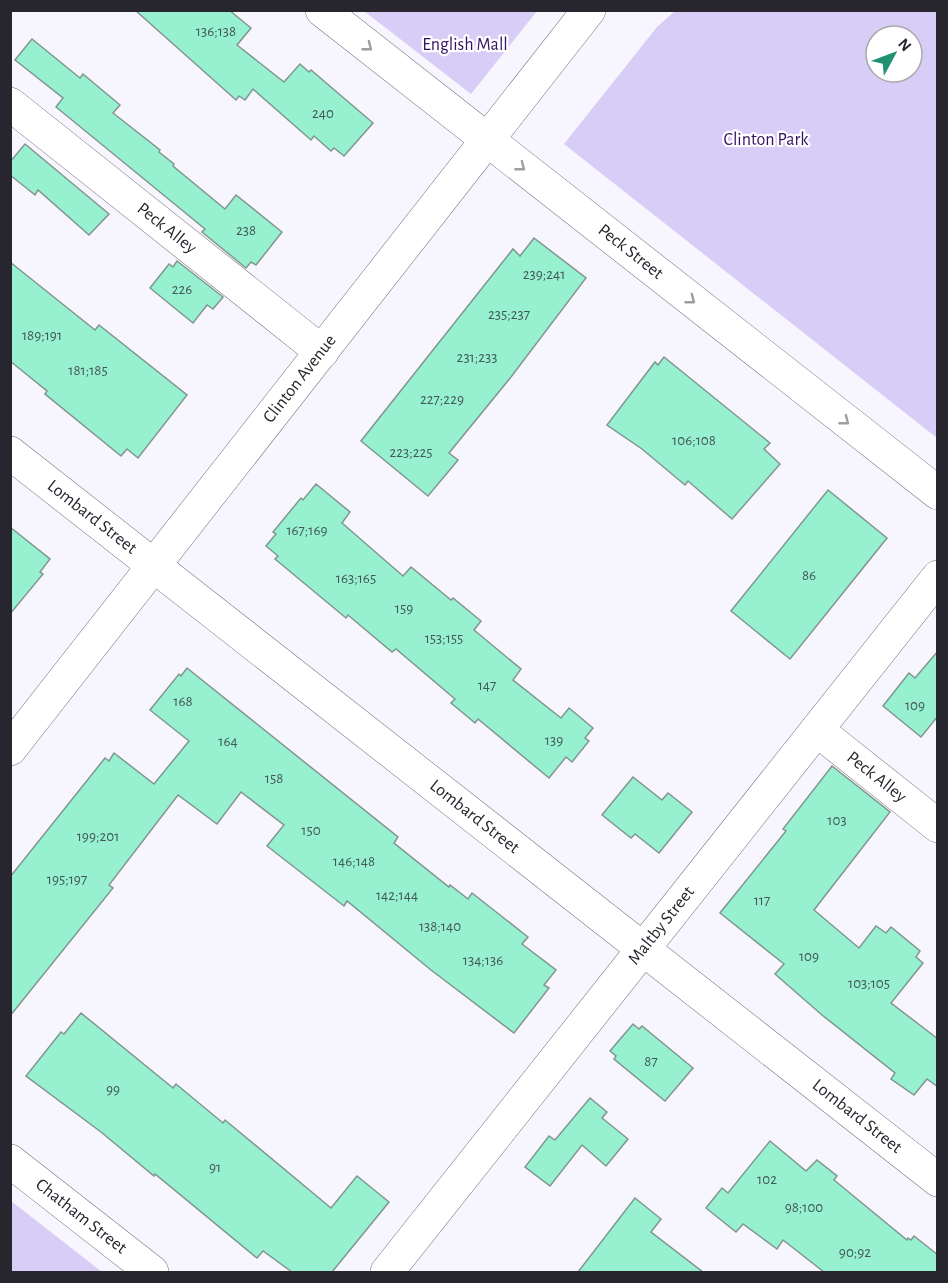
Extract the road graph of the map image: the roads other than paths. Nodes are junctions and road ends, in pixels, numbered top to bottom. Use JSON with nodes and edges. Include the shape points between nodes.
{"nodes":[{"id":1,"x":322,"y":10,"type":"edge"},
{"id":2,"x":589,"y":10,"type":"edge"},
{"id":3,"x":10,"y":104,"type":"edge"},
{"id":4,"x":487,"y":140,"type":"junction"},
{"id":5,"x":322,"y":352,"type":"junction"},
{"id":6,"x":10,"y":453,"type":"edge"},
{"id":7,"x":938,"y":493,"type":"edge"},
{"id":8,"x":154,"y":566,"type":"junction"},
{"id":9,"x":938,"y":577,"type":"edge"},
{"id":10,"x":817,"y":730,"type":"junction"},
{"id":11,"x":10,"y":749,"type":"edge"},
{"id":12,"x":938,"y":825,"type":"edge"},
{"id":13,"x":642,"y":948,"type":"junction"},
{"id":14,"x":10,"y":1161,"type":"edge"},
{"id":15,"x":938,"y":1180,"type":"edge"},
{"id":16,"x":152,"y":1272,"type":"edge"},
{"id":17,"x":387,"y":1272,"type":"edge"}],
"edges":[{"from":1,"to":4,"type":"street","name":"Peck Street","one_way":true},
{"from":2,"to":4,"type":"street","name":"Clinton Avenue"},
{"from":3,"to":5,"type":"street","name":"Peck Alley"},
{"from":4,"to":5,"type":"street","name":"Clinton Avenue"},
{"from":4,"to":7,"type":"street","name":"Peck Street","one_way":true},
{"from":5,"to":8,"type":"street","name":"Clinton Avenue"},
{"from":6,"to":8,"type":"street","name":"Lombard Street"},
{"from":8,"to":11,"type":"street","name":"Clinton Avenue"},
{"from":8,"to":13,"type":"street","name":"Lombard Street"},
{"from":9,"to":10,"type":"street","name":"Maltby Street"},
{"from":10,"to":12,"type":"street","name":"Peck Alley"},
{"from":10,"to":13,"type":"street","name":"Maltby Street"},
{"from":13,"to":15,"type":"street","name":"Lombard Street"},
{"from":13,"to":17,"type":"street","name":"Maltby Street"},
{"from":14,"to":16,"type":"street","name":"Chatham Street"}]}
